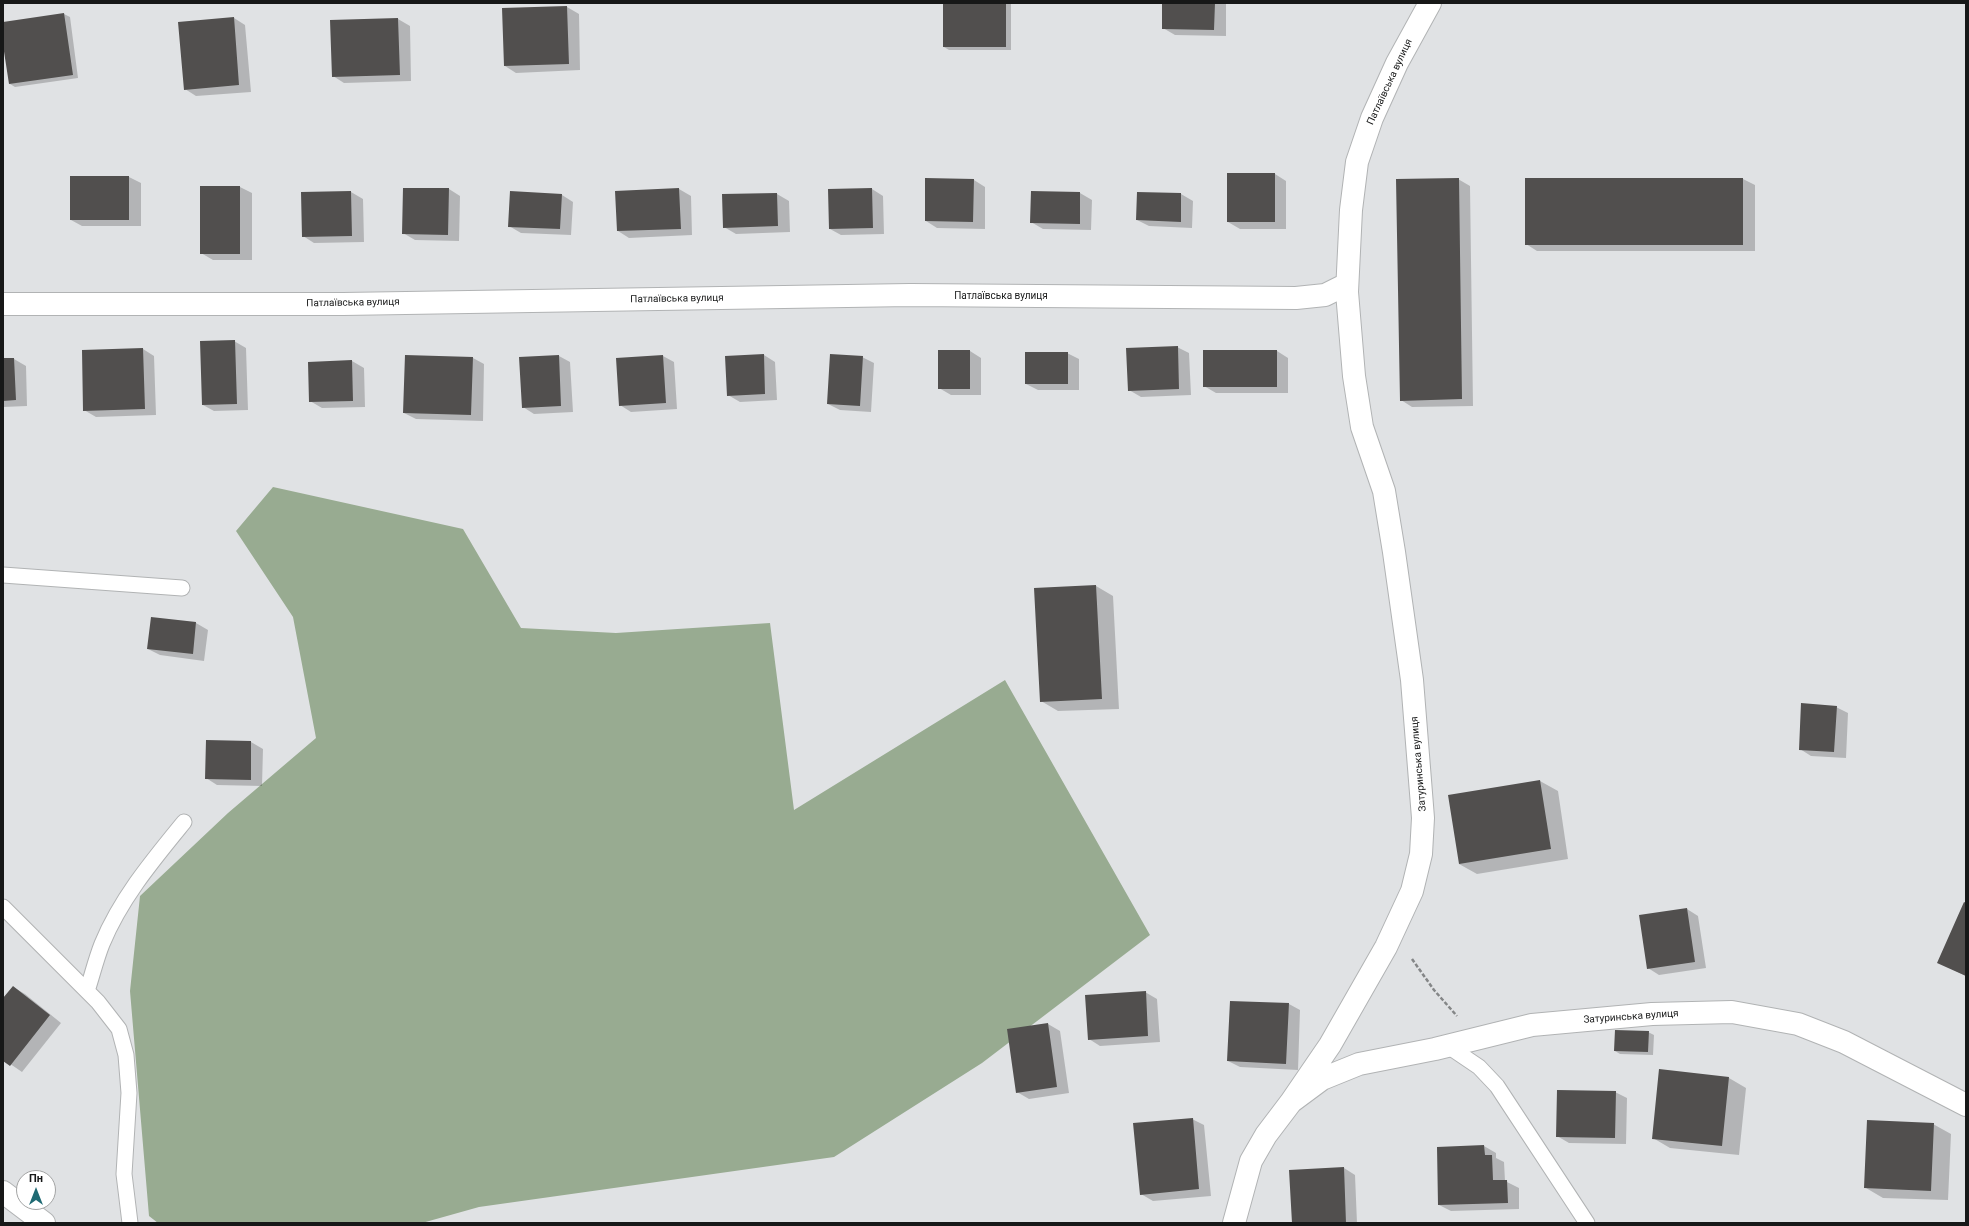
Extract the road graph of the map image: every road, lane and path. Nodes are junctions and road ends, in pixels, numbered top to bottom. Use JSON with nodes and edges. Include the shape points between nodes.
{"nodes":[{"id":1,"x":1430,"y":3,"type":"edge"},
{"id":2,"x":1347,"y":284,"type":"junction"},
{"id":3,"x":3,"y":304,"type":"edge"},
{"id":4,"x":1384,"y":491,"type":"joint"},
{"id":5,"x":3,"y":575,"type":"edge"},
{"id":6,"x":182,"y":588,"type":"dead end"},
{"id":7,"x":184,"y":822,"type":"dead end"},
{"id":8,"x":3,"y":907,"type":"edge"},
{"id":9,"x":1410,"y":955,"type":"dead end"},
{"id":10,"x":88,"y":991,"type":"junction"},
{"id":11,"x":1459,"y":1017,"type":"dead end"},
{"id":12,"x":1448,"y":1046,"type":"junction"},
{"id":13,"x":1291,"y":1102,"type":"junction"},
{"id":14,"x":1966,"y":1105,"type":"edge"},
{"id":15,"x":3,"y":1192,"type":"edge"},
{"id":16,"x":1576,"y":1206,"type":"junction"},
{"id":17,"x":44,"y":1223,"type":"edge"},
{"id":18,"x":130,"y":1223,"type":"edge"},
{"id":19,"x":1234,"y":1223,"type":"edge"},
{"id":20,"x":1572,"y":1223,"type":"edge"},
{"id":21,"x":1587,"y":1223,"type":"edge"}],
"edges":[{"from":1,"to":2,"type":"street","name":"Патлаївська вулиця","via":[[1387,83],[1357,162],[1351,210]]},
{"from":2,"to":3,"type":"street","name":"Патлаївська вулиця","via":[[1325,295],[1296,298],[910,295],[343,304]]},
{"from":2,"to":4,"type":"street","name":"Патлаївська вулиця","via":[[1354,376],[1362,427]]},
{"from":4,"to":13,"type":"street","name":"Затуринська вулиця","via":[[1412,680],[1423,818],[1421,854],[1412,890],[1386,947],[1330,1045]]},
{"from":5,"to":6,"type":"lane"},
{"from":7,"to":10,"type":"lane","via":[[121,905],[102,945]]},
{"from":8,"to":10,"type":"lane"},
{"from":9,"to":11,"type":"path","via":[[1434,990]]},
{"from":10,"to":18,"type":"lane","via":[[119,1029],[126,1055],[129,1093],[124,1174]]},
{"from":12,"to":13,"type":"street","name":"Затуринська вулиця","via":[[1359,1064],[1322,1079]]},
{"from":12,"to":14,"type":"street","name":"Затуринська вулиця","via":[[1532,1025],[1652,1014],[1732,1012],[1798,1024],[1844,1042]]},
{"from":12,"to":16,"type":"lane","via":[[1479,1067],[1497,1086]]},
{"from":13,"to":19,"type":"street","name":"Затуринська вулиця","via":[[1266,1135],[1251,1161]]},
{"from":15,"to":17,"type":"street"},
{"from":16,"to":20,"type":"lane"},
{"from":16,"to":21,"type":"lane"}]}
